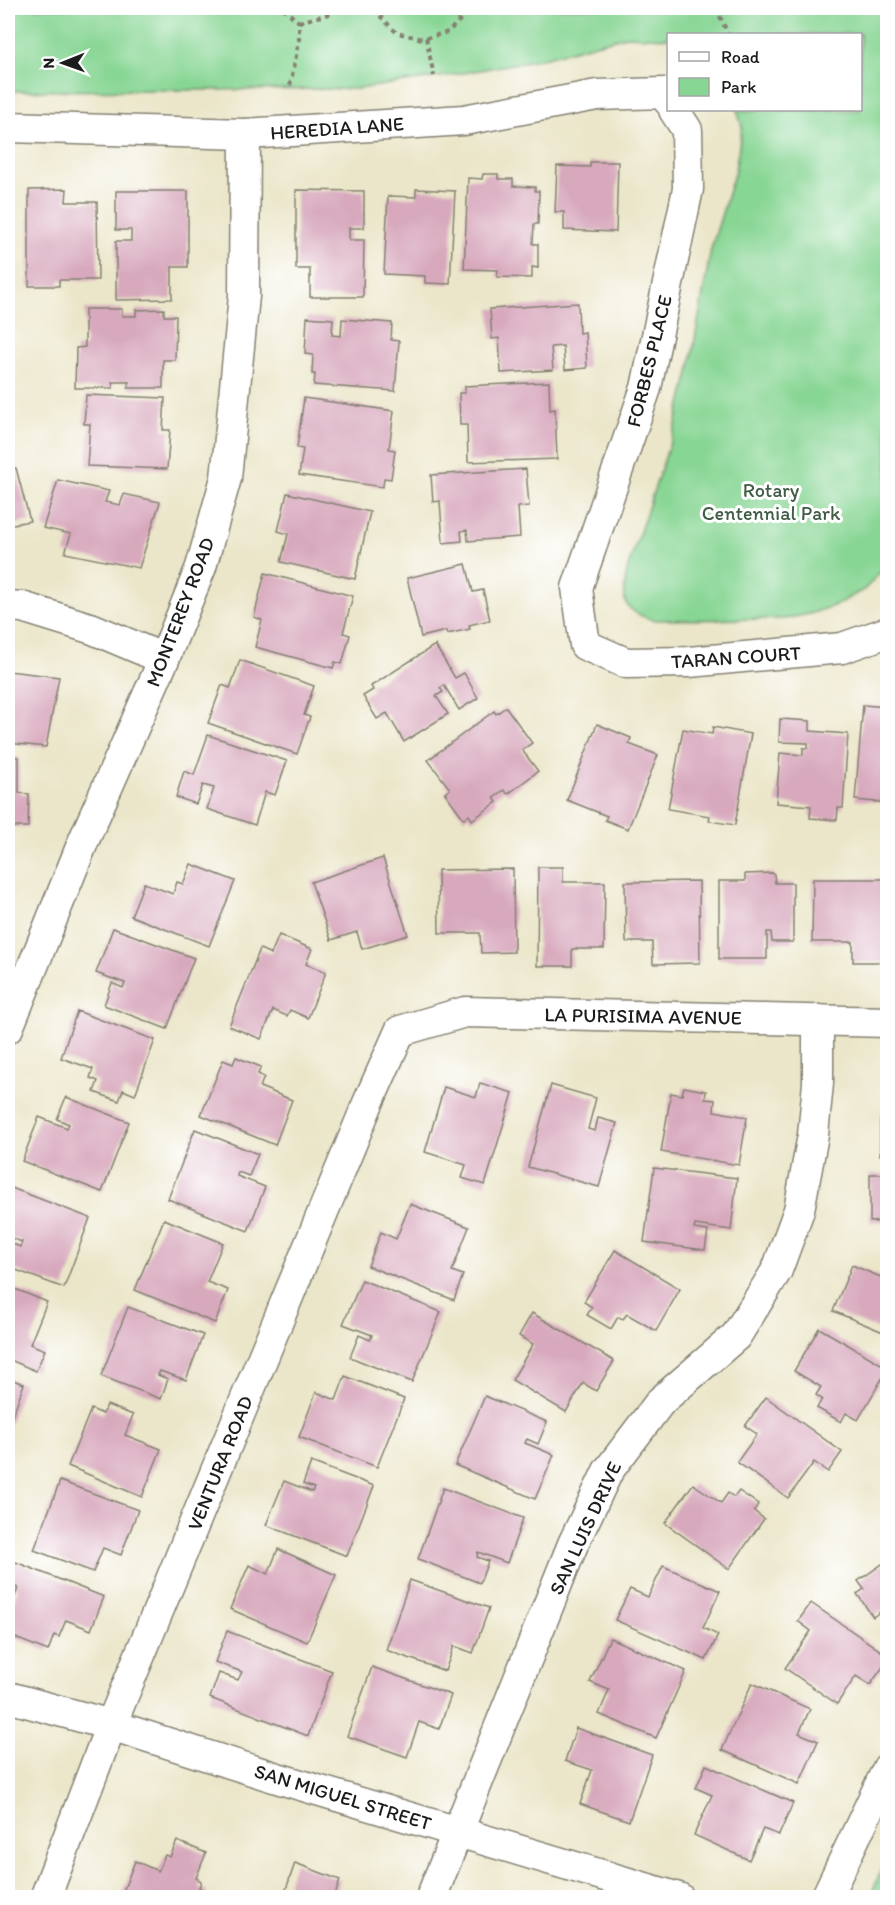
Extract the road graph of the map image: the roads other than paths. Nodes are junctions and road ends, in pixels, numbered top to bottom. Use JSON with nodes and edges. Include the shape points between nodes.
{"nodes":[{"id":1,"x":667,"y":101,"type":"edge"},
{"id":2,"x":675,"y":111,"type":"edge"},
{"id":3,"x":8,"y":127,"type":"edge"},
{"id":4,"x":245,"y":134,"type":"junction"},
{"id":5,"x":8,"y":606,"type":"edge"},
{"id":6,"x":888,"y":632,"type":"edge"},
{"id":7,"x":585,"y":645,"type":"joint"},
{"id":8,"x":164,"y":659,"type":"junction"},
{"id":9,"x":818,"y":1020,"type":"junction"},
{"id":10,"x":888,"y":1022,"type":"edge"},
{"id":11,"x":8,"y":1028,"type":"edge"},
{"id":12,"x":400,"y":1031,"type":"joint"},
{"id":13,"x":8,"y":1697,"type":"edge"},
{"id":14,"x":111,"y":1725,"type":"junction"},
{"id":15,"x":888,"y":1768,"type":"edge"},
{"id":16,"x":457,"y":1831,"type":"junction"},
{"id":17,"x":45,"y":1898,"type":"edge"},
{"id":18,"x":431,"y":1898,"type":"edge"},
{"id":19,"x":679,"y":1898,"type":"edge"},
{"id":20,"x":826,"y":1898,"type":"edge"}],
"edges":[{"from":1,"to":4,"type":"street","name":"HEREDIA LANE","via":[[597,95],[464,120]]},
{"from":2,"to":7,"type":"street","name":"FORBES PLACE","via":[[687,130],[688,189],[646,388],[577,588]]},
{"from":3,"to":4,"type":"street","name":"HEREDIA LANE"},
{"from":4,"to":8,"type":"street","name":"MONTEREY ROAD","via":[[244,296],[225,478],[201,567]]},
{"from":5,"to":8,"type":"street","via":[[22,606],[93,629]]},
{"from":6,"to":7,"type":"street","name":"TARAN COURT","via":[[842,648],[689,662],[626,663]]},
{"from":8,"to":11,"type":"street","name":"MONTEREY ROAD","via":[[83,842]]},
{"from":9,"to":10,"type":"street","name":"LA PURISIMA AVENUE"},
{"from":9,"to":12,"type":"street","name":"LA PURISIMA AVENUE","via":[[465,1012]]},
{"from":9,"to":16,"type":"street","name":"SAN LUIS DRIVE","via":[[813,1135],[799,1210],[777,1270],[735,1336],[661,1401],[608,1471],[573,1544]]},
{"from":12,"to":14,"type":"street","name":"VENTURA ROAD"},
{"from":13,"to":14,"type":"street","name":"SAN MIGUEL STREET"},
{"from":14,"to":16,"type":"street","name":"SAN MIGUEL STREET"},
{"from":14,"to":17,"type":"street","name":"VENTURA ROAD"},
{"from":15,"to":20,"type":"street"},
{"from":16,"to":18,"type":"street","name":"SAN LUIS DRIVE"},
{"from":16,"to":19,"type":"street","name":"SAN MIGUEL STREET"}]}
